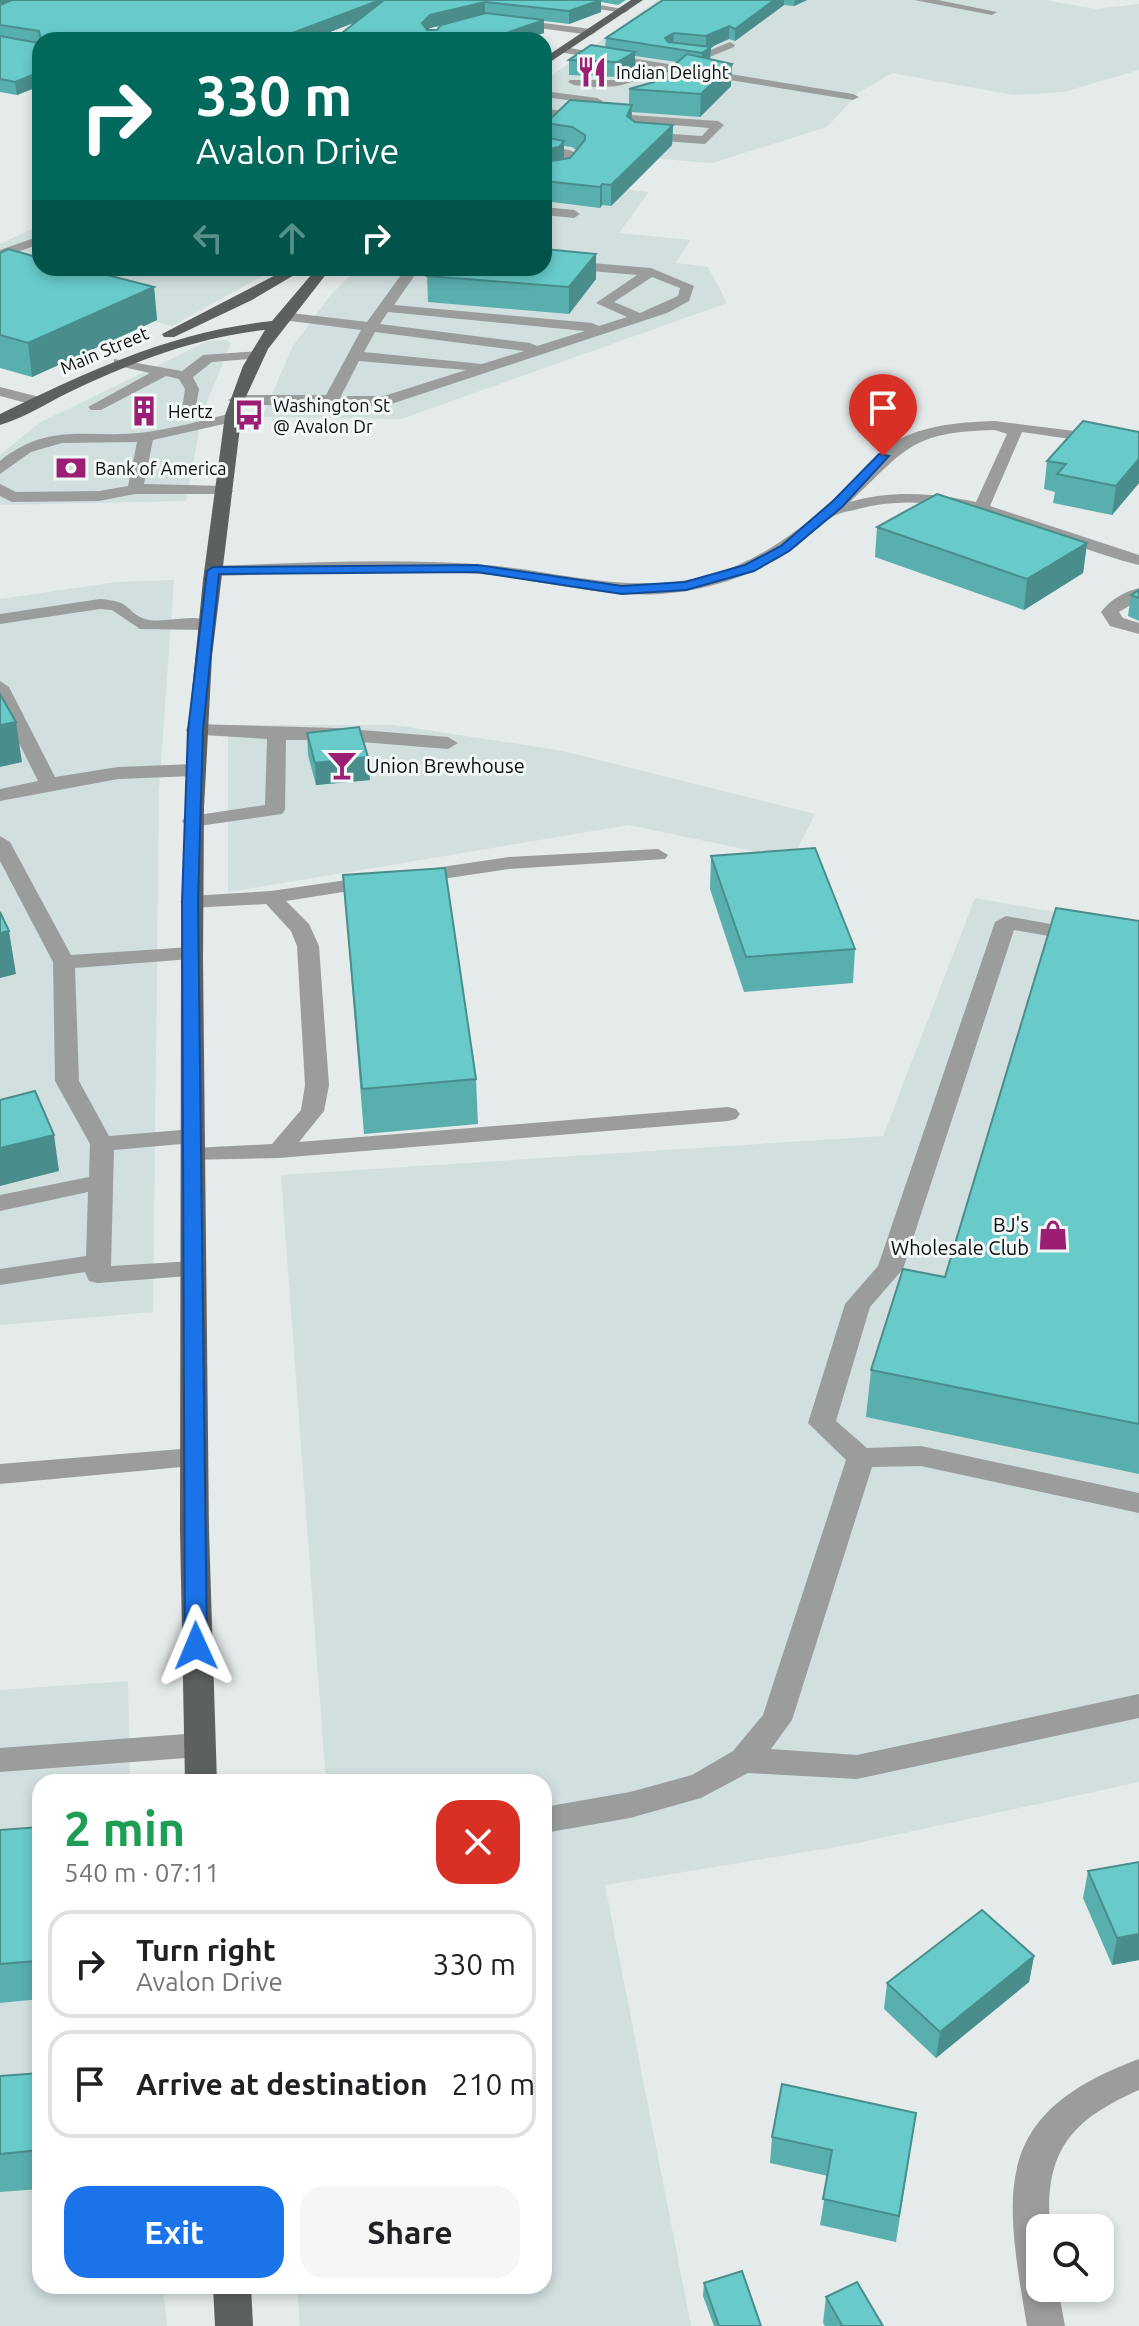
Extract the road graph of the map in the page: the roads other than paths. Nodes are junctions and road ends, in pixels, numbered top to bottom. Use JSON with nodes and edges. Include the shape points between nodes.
{"nodes":[{"id":1,"x":545,"y":0,"type":"edge"},
{"id":2,"x":638,"y":0,"type":"edge"},
{"id":3,"x":919,"y":0,"type":"edge"},
{"id":4,"x":624,"y":10,"type":"junction"},
{"id":5,"x":992,"y":12,"type":"dead end"},
{"id":6,"x":503,"y":21,"type":"edge"},
{"id":7,"x":591,"y":36,"type":"junction"},
{"id":8,"x":730,"y":45,"type":"edge"},
{"id":9,"x":667,"y":51,"type":"edge"},
{"id":10,"x":554,"y":54,"type":"edge"},
{"id":11,"x":653,"y":64,"type":"junction"},
{"id":12,"x":687,"y":69,"type":"junction"},
{"id":13,"x":671,"y":78,"type":"edge"},
{"id":14,"x":559,"y":79,"type":"dead end"},
{"id":15,"x":552,"y":95,"type":"edge"},
{"id":16,"x":853,"y":97,"type":"dead end"},
{"id":17,"x":605,"y":102,"type":"edge"},
{"id":18,"x":552,"y":113,"type":"edge"},
{"id":19,"x":644,"y":119,"type":"junction"},
{"id":20,"x":552,"y":152,"type":"edge"},
{"id":21,"x":552,"y":175,"type":"edge"},
{"id":22,"x":552,"y":212,"type":"edge"},
{"id":23,"x":574,"y":214,"type":"dead end"},
{"id":24,"x":32,"y":243,"type":"edge"},
{"id":25,"x":6,"y":252,"type":"edge"},
{"id":26,"x":552,"y":264,"type":"edge"},
{"id":27,"x":651,"y":272,"type":"junction"},
{"id":28,"x":282,"y":276,"type":"edge"},
{"id":29,"x":317,"y":276,"type":"edge"},
{"id":30,"x":407,"y":276,"type":"edge"},
{"id":31,"x":385,"y":308,"type":"junction"},
{"id":32,"x":639,"y":317,"type":"junction"},
{"id":33,"x":279,"y":321,"type":"junction"},
{"id":34,"x":182,"y":327,"type":"junction"},
{"id":35,"x":603,"y":328,"type":"junction"},
{"id":36,"x":369,"y":329,"type":"junction"},
{"id":37,"x":545,"y":348,"type":"junction"},
{"id":38,"x":136,"y":354,"type":"junction"},
{"id":39,"x":259,"y":355,"type":"junction"},
{"id":40,"x":354,"y":356,"type":"junction"},
{"id":41,"x":119,"y":362,"type":"junction"},
{"id":42,"x":484,"y":367,"type":"junction"},
{"id":43,"x":161,"y":373,"type":"junction"},
{"id":44,"x":185,"y":376,"type":"junction"},
{"id":45,"x":0,"y":391,"type":"edge"},
{"id":46,"x":331,"y":400,"type":"junction"},
{"id":47,"x":38,"y":401,"type":"junction"},
{"id":48,"x":96,"y":407,"type":"dead end"},
{"id":49,"x":190,"y":409,"type":"dead end"},
{"id":50,"x":234,"y":409,"type":"junction"},
{"id":51,"x":0,"y":420,"type":"edge"},
{"id":52,"x":1007,"y":427,"type":"junction"},
{"id":53,"x":146,"y":437,"type":"junction"},
{"id":54,"x":1139,"y":444,"type":"edge"},
{"id":55,"x":0,"y":469,"type":"edge"},
{"id":56,"x":0,"y":489,"type":"edge"},
{"id":57,"x":135,"y":489,"type":"junction"},
{"id":58,"x":225,"y":491,"type":"junction"},
{"id":59,"x":981,"y":508,"type":"junction"},
{"id":60,"x":825,"y":515,"type":"junction"},
{"id":61,"x":1139,"y":560,"type":"edge"},
{"id":62,"x":213,"y":571,"type":"junction"},
{"id":63,"x":1139,"y":593,"type":"edge"},
{"id":64,"x":0,"y":619,"type":"edge"},
{"id":65,"x":205,"y":625,"type":"junction"},
{"id":66,"x":1139,"y":629,"type":"edge"},
{"id":67,"x":0,"y":687,"type":"edge"},
{"id":68,"x":195,"y":730,"type":"junction"},
{"id":69,"x":277,"y":734,"type":"junction"},
{"id":70,"x":448,"y":743,"type":"dead end"},
{"id":71,"x":194,"y":770,"type":"junction"},
{"id":72,"x":49,"y":784,"type":"junction"},
{"id":73,"x":0,"y":795,"type":"edge"},
{"id":74,"x":192,"y":821,"type":"junction"},
{"id":75,"x":0,"y":842,"type":"edge"},
{"id":76,"x":658,"y":855,"type":"dead end"},
{"id":77,"x":271,"y":897,"type":"junction"},
{"id":78,"x":190,"y":902,"type":"junction"},
{"id":79,"x":1139,"y":946,"type":"edge"},
{"id":80,"x":191,"y":953,"type":"junction"},
{"id":81,"x":64,"y":962,"type":"junction"},
{"id":82,"x":728,"y":1114,"type":"dead end"},
{"id":83,"x":102,"y":1144,"type":"junction"},
{"id":84,"x":193,"y":1146,"type":"junction"},
{"id":85,"x":279,"y":1151,"type":"junction"},
{"id":86,"x":101,"y":1182,"type":"junction"},
{"id":87,"x":0,"y":1203,"type":"edge"},
{"id":88,"x":99,"y":1262,"type":"junction"},
{"id":89,"x":193,"y":1269,"type":"junction"},
{"id":90,"x":0,"y":1277,"type":"edge"},
{"id":91,"x":193,"y":1458,"type":"junction"},
{"id":92,"x":861,"y":1458,"type":"junction"},
{"id":93,"x":0,"y":1474,"type":"edge"},
{"id":94,"x":1139,"y":1503,"type":"edge"},
{"id":95,"x":1139,"y":1706,"type":"edge"},
{"id":96,"x":199,"y":1745,"type":"junction"},
{"id":97,"x":0,"y":1760,"type":"edge"},
{"id":98,"x":744,"y":1760,"type":"junction"},
{"id":99,"x":201,"y":1774,"type":"edge"},
{"id":100,"x":552,"y":1819,"type":"edge"},
{"id":101,"x":1139,"y":2074,"type":"edge"},
{"id":102,"x":232,"y":2294,"type":"edge"},
{"id":103,"x":234,"y":2326,"type":"edge"},
{"id":104,"x":1046,"y":2326,"type":"edge"}],
"edges":[{"from":1,"to":4,"type":"street"},
{"from":2,"to":4,"type":"main road"},
{"from":3,"to":5,"type":"street"},
{"from":4,"to":7,"type":"main road"},
{"from":6,"to":7,"type":"street"},
{"from":7,"to":10,"type":"main road"},
{"from":8,"to":9,"type":"street","via":[[707,55]]},
{"from":10,"to":11,"type":"street"},
{"from":11,"to":12,"type":"street"},
{"from":11,"to":14,"type":"street","via":[[635,80],[619,85]]},
{"from":12,"to":13,"type":"street"},
{"from":12,"to":16,"type":"street"},
{"from":15,"to":17,"type":"street"},
{"from":18,"to":19,"type":"street"},
{"from":19,"to":19,"type":"street","via":[[659,120],[718,125],[705,140],[636,135]]},
{"from":20,"to":21,"type":"street","via":[[577,158],[565,173]]},
{"from":22,"to":23,"type":"street"},
{"from":24,"to":25,"type":"street"},
{"from":26,"to":27,"type":"street"},
{"from":27,"to":32,"type":"street","via":[[603,303]]},
{"from":27,"to":32,"type":"street","via":[[687,286],[684,298]]},
{"from":28,"to":34,"type":"main road"},
{"from":29,"to":33,"type":"main road"},
{"from":30,"to":31,"type":"street"},
{"from":31,"to":35,"type":"street"},
{"from":31,"to":36,"type":"street"},
{"from":32,"to":35,"type":"street"},
{"from":33,"to":34,"type":"main road","via":[[223,319]]},
{"from":33,"to":36,"type":"street","via":[[347,333]]},
{"from":33,"to":38,"type":"main road","name":"Main Street"},
{"from":33,"to":39,"type":"main road"},
{"from":34,"to":38,"type":"main road"},
{"from":35,"to":37,"type":"street"},
{"from":36,"to":37,"type":"street"},
{"from":36,"to":40,"type":"street"},
{"from":37,"to":42,"type":"street"},
{"from":38,"to":41,"type":"main road","name":"Main Street"},
{"from":39,"to":44,"type":"street","via":[[208,358]]},
{"from":39,"to":50,"type":"main road"},
{"from":40,"to":42,"type":"street"},
{"from":40,"to":46,"type":"street"},
{"from":41,"to":43,"type":"street"},
{"from":41,"to":47,"type":"main road","name":"Main Street"},
{"from":42,"to":46,"type":"street","via":[[385,401]]},
{"from":43,"to":44,"type":"street"},
{"from":43,"to":48,"type":"street"},
{"from":44,"to":49,"type":"street","via":[[192,389]]},
{"from":45,"to":47,"type":"street"},
{"from":46,"to":50,"type":"street"},
{"from":47,"to":51,"type":"main road","name":"Main Street"},
{"from":50,"to":53,"type":"street"},
{"from":50,"to":58,"type":"main road"},
{"from":52,"to":54,"type":"street"},
{"from":52,"to":59,"type":"street","via":[[1015,433]]},
{"from":52,"to":60,"type":"street","via":[[957,428],[912,439],[883,456]]},
{"from":53,"to":55,"type":"street","via":[[61,438],[25,449]]},
{"from":53,"to":57,"type":"street"},
{"from":56,"to":57,"type":"street","via":[[12,497],[99,496]]},
{"from":57,"to":58,"type":"street"},
{"from":58,"to":62,"type":"main road"},
{"from":59,"to":60,"type":"street","via":[[905,496],[863,501]]},
{"from":59,"to":61,"type":"street"},
{"from":60,"to":62,"type":"street","via":[[765,561],[714,579],[655,589],[587,586],[477,568]]},
{"from":62,"to":65,"type":"main road"},
{"from":63,"to":66,"type":"street","via":[[1110,612],[1116,622]]},
{"from":64,"to":65,"type":"street","via":[[100,604],[117,605],[140,624]]},
{"from":65,"to":68,"type":"main road"},
{"from":67,"to":72,"type":"street"},
{"from":68,"to":69,"type":"street"},
{"from":68,"to":71,"type":"main road"},
{"from":69,"to":70,"type":"street"},
{"from":69,"to":74,"type":"street","via":[[275,810]]},
{"from":71,"to":72,"type":"street","via":[[118,773]]},
{"from":71,"to":74,"type":"main road"},
{"from":72,"to":73,"type":"street"},
{"from":74,"to":78,"type":"main road"},
{"from":75,"to":81,"type":"street"},
{"from":76,"to":77,"type":"street","via":[[509,863]]},
{"from":77,"to":78,"type":"street"},
{"from":77,"to":85,"type":"street","via":[[301,929],[308,946],[317,1085],[312,1111]]},
{"from":78,"to":80,"type":"main road"},
{"from":79,"to":92,"type":"street","via":[[1006,922],[890,1269],[858,1304],[822,1423]]},
{"from":80,"to":81,"type":"street"},
{"from":80,"to":84,"type":"main road"},
{"from":81,"to":83,"type":"street","via":[[67,1081]]},
{"from":82,"to":85,"type":"street"},
{"from":83,"to":84,"type":"street"},
{"from":83,"to":86,"type":"street"},
{"from":84,"to":85,"type":"street"},
{"from":84,"to":89,"type":"main road"},
{"from":86,"to":87,"type":"street"},
{"from":86,"to":88,"type":"street"},
{"from":88,"to":89,"type":"street","via":[[98,1275]]},
{"from":88,"to":90,"type":"street"},
{"from":89,"to":91,"type":"main road"},
{"from":91,"to":93,"type":"street"},
{"from":91,"to":96,"type":"main road"},
{"from":92,"to":94,"type":"street","via":[[921,1456]]},
{"from":92,"to":98,"type":"street","via":[[777,1720]]},
{"from":95,"to":98,"type":"street","via":[[857,1767]]},
{"from":96,"to":97,"type":"street"},
{"from":96,"to":99,"type":"main road"},
{"from":98,"to":100,"type":"street","via":[[701,1785]]},
{"from":101,"to":104,"type":"street","via":[[1100,2087],[1042,2140],[1033,2166],[1030,2236]]},
{"from":102,"to":103,"type":"main road"}]}
